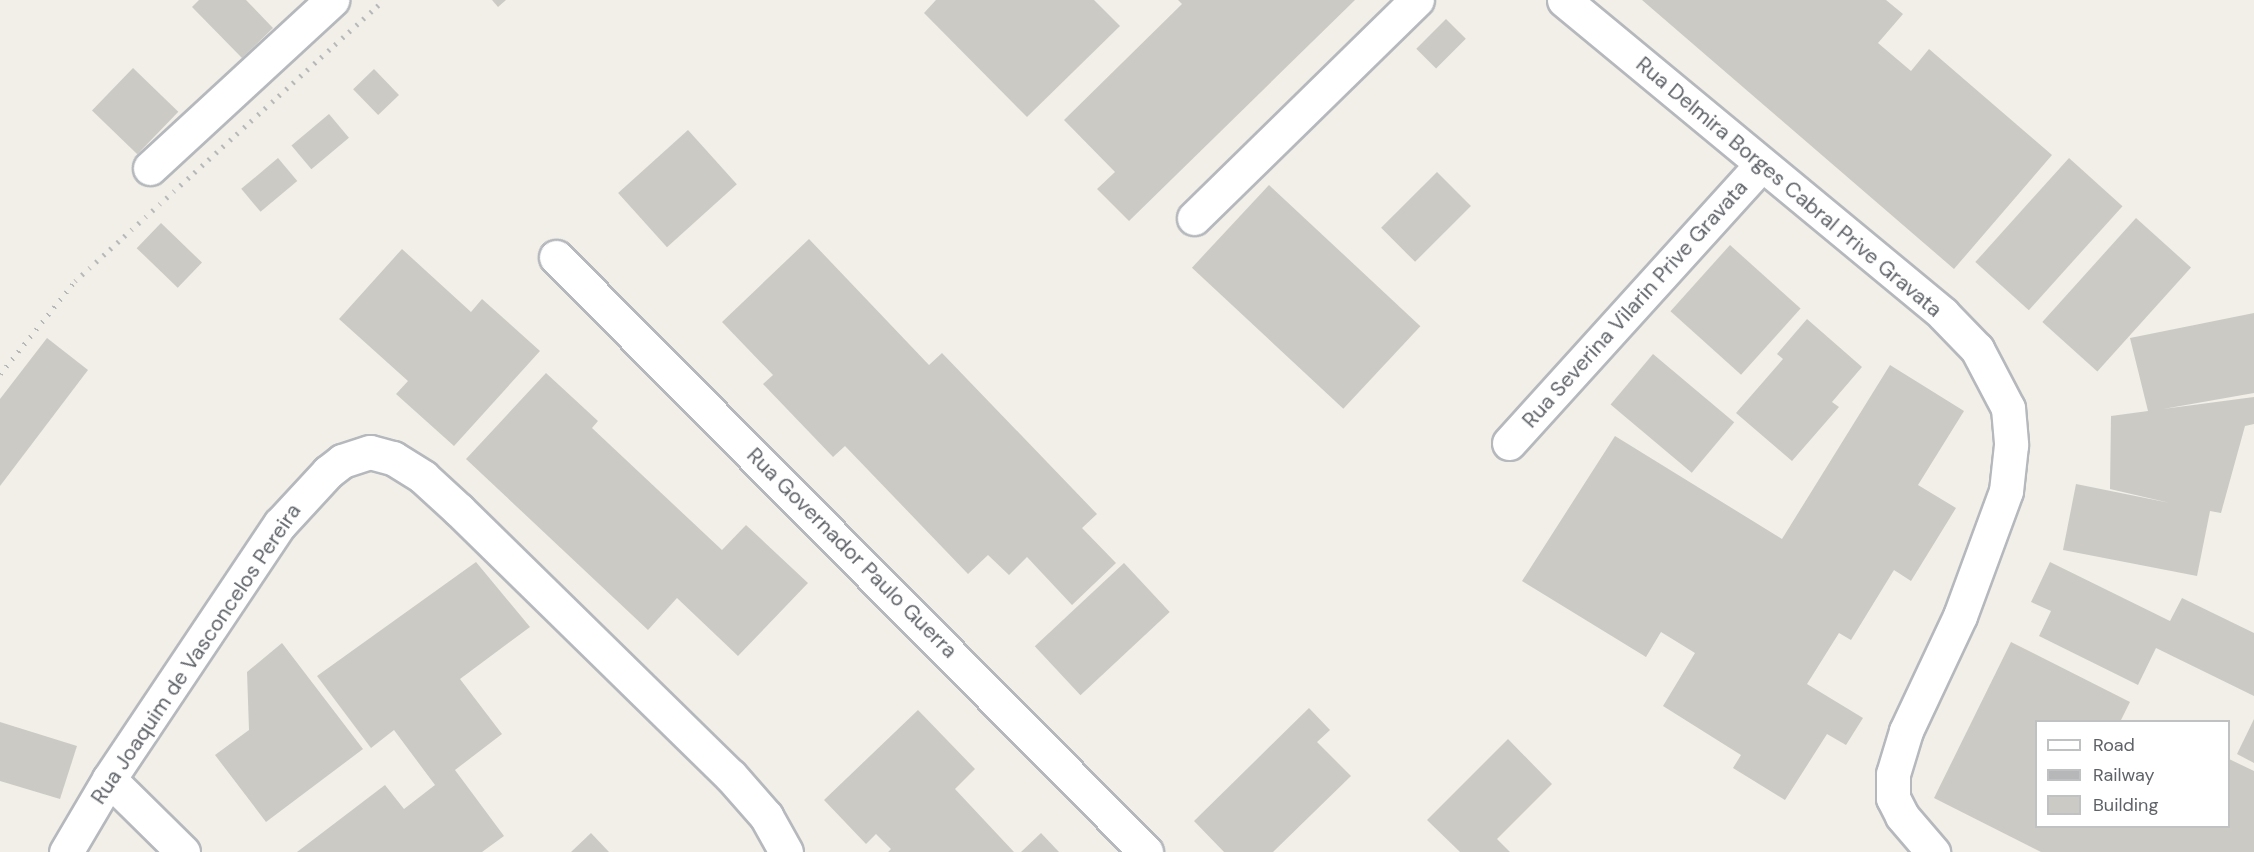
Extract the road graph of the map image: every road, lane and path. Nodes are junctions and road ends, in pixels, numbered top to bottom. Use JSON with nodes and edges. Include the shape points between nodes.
{"nodes":[{"id":1,"x":333,"y":0,"type":"edge"},
{"id":2,"x":1417,"y":0,"type":"edge"},
{"id":3,"x":1564,"y":0,"type":"edge"},
{"id":4,"x":1761,"y":165,"type":"junction"},
{"id":5,"x":150,"y":168,"type":"dead end"},
{"id":6,"x":1194,"y":218,"type":"dead end"},
{"id":7,"x":556,"y":256,"type":"dead end"},
{"id":8,"x":1509,"y":443,"type":"dead end"},
{"id":9,"x":109,"y":779,"type":"junction"},
{"id":10,"x":66,"y":852,"type":"edge"},
{"id":11,"x":183,"y":852,"type":"edge"},
{"id":12,"x":786,"y":852,"type":"edge"},
{"id":13,"x":1146,"y":852,"type":"edge"},
{"id":14,"x":1933,"y":852,"type":"edge"}],
"edges":[{"from":1,"to":5,"type":"street"},
{"from":2,"to":6,"type":"street"},
{"from":3,"to":4,"type":"street","name":"Rua Delmira Borges Cabral Prive Gravata"},
{"from":4,"to":8,"type":"street","name":"Rua Severina Vilarin Prive Gravata"},
{"from":4,"to":14,"type":"street","name":"Rua Delmira Borges Cabral Prive Gravata","via":[[1943,314],[1977,349],[2008,408],[2011,446],[2006,491],[1960,616],[1906,731],[1893,774],[1893,798],[1902,816]]},
{"from":7,"to":13,"type":"street","name":"Rua Governador Paulo Guerra"},
{"from":9,"to":10,"type":"street","name":"Rua Joaquim de Vasconcelos Pereira"},
{"from":9,"to":11,"type":"street"},
{"from":9,"to":12,"type":"street","name":"Rua Joaquim de Vasconcelos Pereira","via":[[280,524],[328,472],[342,462],[370,452],[393,458],[423,477],[459,510],[730,775],[773,825]]}]}
